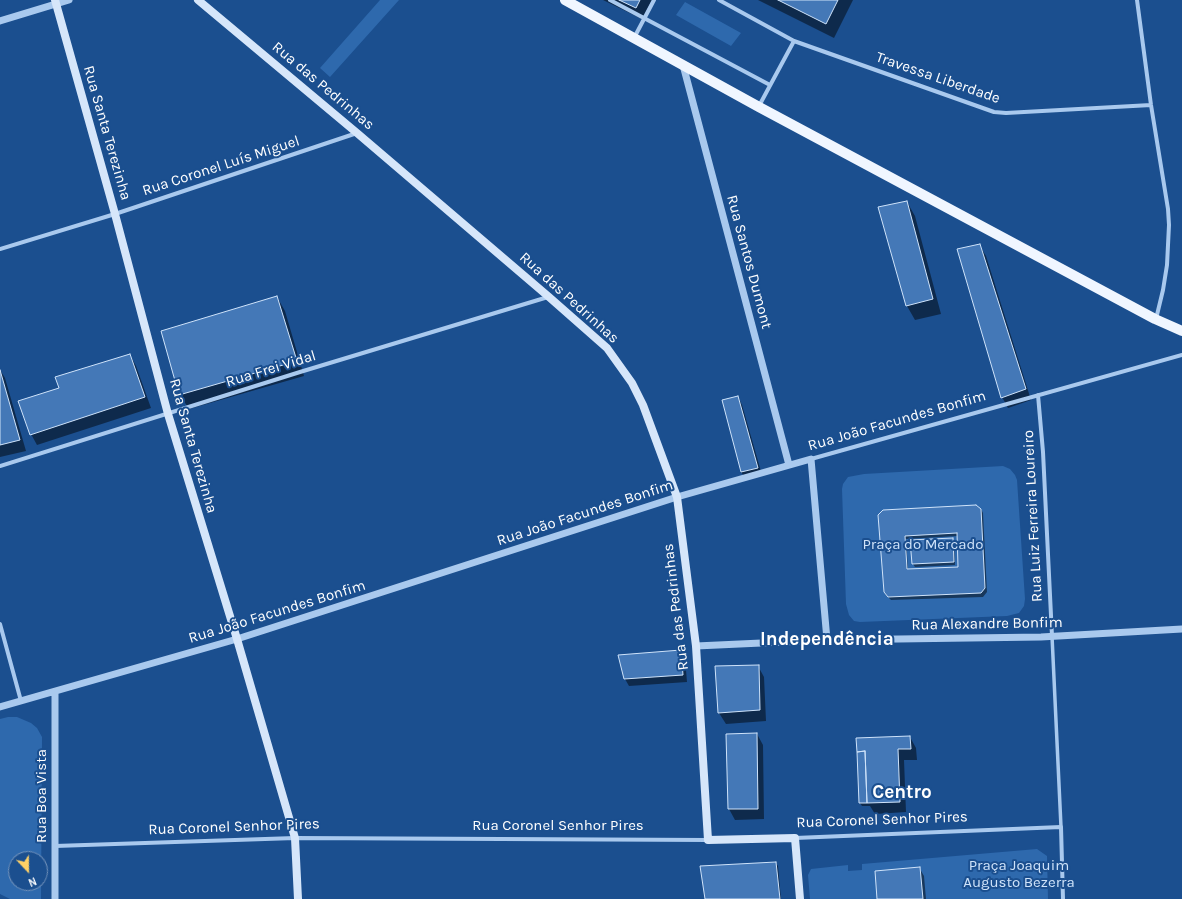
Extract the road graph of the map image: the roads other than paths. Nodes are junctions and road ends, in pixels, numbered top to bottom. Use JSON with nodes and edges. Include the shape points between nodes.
{"nodes":[{"id":1,"x":69,"y":0,"type":"edge"},
{"id":2,"x":198,"y":0,"type":"edge"},
{"id":3,"x":565,"y":0,"type":"edge"},
{"id":4,"x":610,"y":0,"type":"edge"},
{"id":5,"x":654,"y":0,"type":"edge"},
{"id":6,"x":718,"y":0,"type":"edge"},
{"id":7,"x":1137,"y":0,"type":"edge"},
{"id":8,"x":55,"y":2,"type":"edge"},
{"id":9,"x":644,"y":18,"type":"junction"},
{"id":10,"x":0,"y":21,"type":"edge"},
{"id":11,"x":634,"y":38,"type":"junction"},
{"id":12,"x":794,"y":41,"type":"junction"},
{"id":13,"x":683,"y":65,"type":"junction"},
{"id":14,"x":770,"y":85,"type":"junction"},
{"id":15,"x":1150,"y":105,"type":"junction"},
{"id":16,"x":759,"y":106,"type":"junction"},
{"id":17,"x":357,"y":133,"type":"junction"},
{"id":18,"x":115,"y":214,"type":"junction"},
{"id":19,"x":0,"y":249,"type":"edge"},
{"id":20,"x":549,"y":297,"type":"junction"},
{"id":21,"x":1156,"y":319,"type":"junction"},
{"id":22,"x":1182,"y":331,"type":"edge"},
{"id":23,"x":1182,"y":355,"type":"edge"},
{"id":24,"x":1038,"y":395,"type":"junction"},
{"id":25,"x":168,"y":414,"type":"junction"},
{"id":26,"x":811,"y":459,"type":"junction"},
{"id":27,"x":789,"y":465,"type":"junction"},
{"id":28,"x":0,"y":466,"type":"edge"},
{"id":29,"x":677,"y":497,"type":"junction"},
{"id":30,"x":0,"y":624,"type":"edge"},
{"id":31,"x":1182,"y":629,"type":"edge"},
{"id":32,"x":1052,"y":636,"type":"junction"},
{"id":33,"x":1041,"y":637,"type":"joint"},
{"id":34,"x":237,"y":639,"type":"junction"},
{"id":35,"x":827,"y":640,"type":"junction"},
{"id":36,"x":696,"y":646,"type":"junction"},
{"id":37,"x":54,"y":692,"type":"junction"},
{"id":38,"x":21,"y":701,"type":"junction"},
{"id":39,"x":0,"y":707,"type":"edge"},
{"id":40,"x":1061,"y":827,"type":"junction"},
{"id":41,"x":295,"y":838,"type":"junction"},
{"id":42,"x":795,"y":838,"type":"junction"},
{"id":43,"x":708,"y":840,"type":"junction"},
{"id":44,"x":55,"y":846,"type":"junction"},
{"id":45,"x":56,"y":899,"type":"edge"},
{"id":46,"x":298,"y":899,"type":"edge"},
{"id":47,"x":800,"y":899,"type":"edge"},
{"id":48,"x":1063,"y":899,"type":"edge"}],
"edges":[{"from":1,"to":8,"type":"street"},
{"from":2,"to":17,"type":"main road","name":"Rua das Pedrinhas"},
{"from":3,"to":11,"type":"main road"},
{"from":4,"to":9,"type":"street"},
{"from":5,"to":9,"type":"street"},
{"from":6,"to":12,"type":"street","name":"Travessa Liberdade"},
{"from":7,"to":15,"type":"street"},
{"from":8,"to":10,"type":"street"},
{"from":8,"to":18,"type":"main road","name":"Rua Santa Terezinha"},
{"from":9,"to":11,"type":"street"},
{"from":9,"to":14,"type":"street"},
{"from":11,"to":13,"type":"main road"},
{"from":12,"to":14,"type":"street"},
{"from":12,"to":15,"type":"street","name":"Travessa Liberdade","via":[[994,112]]},
{"from":13,"to":16,"type":"main road"},
{"from":13,"to":27,"type":"street","name":"Rua Santos Dumont"},
{"from":14,"to":16,"type":"street"},
{"from":15,"to":21,"type":"street","via":[[1169,225],[1167,265]]},
{"from":16,"to":21,"type":"main road"},
{"from":17,"to":18,"type":"street","name":"Rua Coronel Luís Miguel"},
{"from":17,"to":20,"type":"main road","name":"Rua das Pedrinhas"},
{"from":18,"to":19,"type":"street","name":"Rua Coronel Luís Miguel"},
{"from":18,"to":25,"type":"main road","name":"Rua Santa Terezinha"},
{"from":20,"to":25,"type":"street","name":"Rua Frei Vidal"},
{"from":20,"to":29,"type":"main road","name":"Rua das Pedrinhas","via":[[607,348],[632,382]]},
{"from":21,"to":22,"type":"main road"},
{"from":23,"to":24,"type":"street","name":"Rua João Facundes Bonfim"},
{"from":24,"to":26,"type":"street","name":"Rua João Facundes Bonfim"},
{"from":24,"to":32,"type":"street","name":"Rua Luiz Ferreira Loureiro"},
{"from":25,"to":28,"type":"street","name":"Rua Frei Vidal"},
{"from":25,"to":34,"type":"main road","name":"Rua Santa Terezinha"},
{"from":26,"to":27,"type":"street","name":"Rua João Facundes Bonfim"},
{"from":26,"to":35,"type":"street"},
{"from":27,"to":29,"type":"street","name":"Rua João Facundes Bonfim"},
{"from":29,"to":34,"type":"street","name":"Rua João Facundes Bonfim"},
{"from":29,"to":36,"type":"main road","name":"Rua das Pedrinhas"},
{"from":30,"to":38,"type":"street"},
{"from":31,"to":32,"type":"street","name":"Rua Alexandre Bonfim"},
{"from":32,"to":33,"type":"street"},
{"from":32,"to":40,"type":"street"},
{"from":33,"to":35,"type":"street","name":"Rua Alexandre Bonfim"},
{"from":34,"to":37,"type":"street","name":"Rua João Facundes Bonfim"},
{"from":34,"to":41,"type":"main road","name":"Rua Santa Terezinha"},
{"from":35,"to":36,"type":"street","name":"Rua Alexandre Bonfim"},
{"from":36,"to":43,"type":"main road","name":"Rua das Pedrinhas"},
{"from":37,"to":38,"type":"street","name":"Rua João Facundes Bonfim"},
{"from":37,"to":44,"type":"street","name":"Rua Boa Vista"},
{"from":38,"to":39,"type":"street","name":"Rua João Facundes Bonfim"},
{"from":40,"to":42,"type":"street","name":"Rua Coronel Senhor Pires"},
{"from":40,"to":48,"type":"street"},
{"from":41,"to":43,"type":"street","name":"Rua Coronel Senhor Pires"},
{"from":41,"to":44,"type":"street","name":"Rua Coronel Senhor Pires"},
{"from":41,"to":46,"type":"main road","name":"Rua Santa Terezinha"},
{"from":42,"to":43,"type":"main road","name":"Rua Coronel Senhor Pires"},
{"from":42,"to":47,"type":"main road"},
{"from":44,"to":45,"type":"street","name":"Rua Boa Vista"}]}
